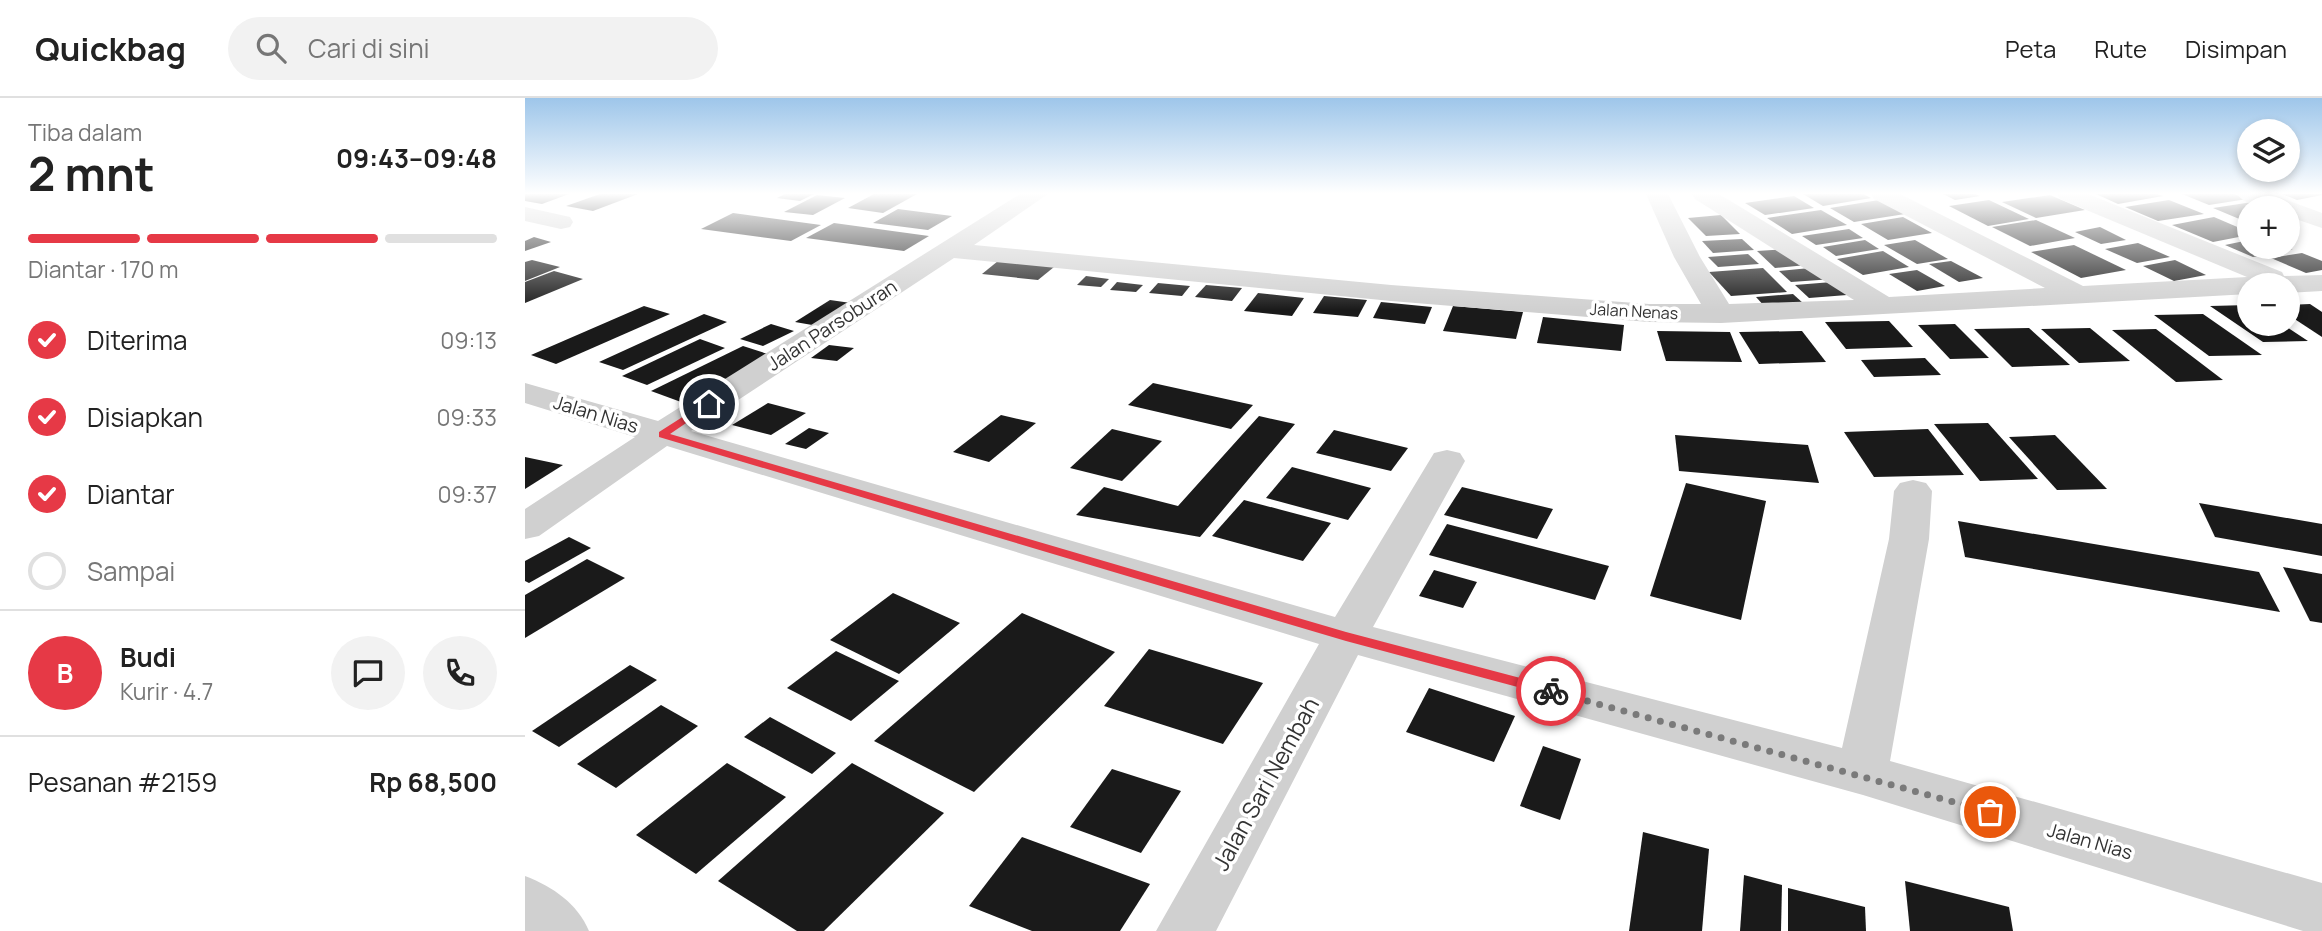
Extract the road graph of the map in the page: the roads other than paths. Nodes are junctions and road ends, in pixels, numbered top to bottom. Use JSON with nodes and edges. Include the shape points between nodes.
{"nodes":[{"id":1,"x":975,"y":233,"type":"edge"},
{"id":2,"x":1676,"y":233,"type":"edge"},
{"id":3,"x":1766,"y":233,"type":"edge"},
{"id":4,"x":1958,"y":233,"type":"edge"},
{"id":5,"x":2162,"y":233,"type":"edge"},
{"id":6,"x":948,"y":250,"type":"junction"},
{"id":7,"x":2260,"y":273,"type":"edge"},
{"id":8,"x":2300,"y":283,"type":"edge"},
{"id":9,"x":2322,"y":283,"type":"edge"},
{"id":10,"x":2237,"y":286,"type":"edge"},
{"id":11,"x":2080,"y":295,"type":"junction"},
{"id":12,"x":1885,"y":307,"type":"junction"},
{"id":13,"x":1721,"y":314,"type":"junction"},
{"id":14,"x":525,"y":393,"type":"edge"},
{"id":15,"x":662,"y":434,"type":"junction"},
{"id":16,"x":1447,"y":461,"type":"dead end"},
{"id":17,"x":1913,"y":491,"type":"dead end"},
{"id":18,"x":525,"y":527,"type":"edge"},
{"id":19,"x":1346,"y":636,"type":"junction"},
{"id":20,"x":1863,"y":774,"type":"junction"},
{"id":21,"x":525,"y":903,"type":"edge"},
{"id":22,"x":2322,"y":909,"type":"edge"},
{"id":23,"x":560,"y":931,"type":"edge"},
{"id":24,"x":1185,"y":931,"type":"edge"}],
"edges":[{"from":1,"to":6,"type":"street","name":"Jalan Parsoburan"},
{"from":2,"to":13,"type":"street"},
{"from":3,"to":12,"type":"street"},
{"from":4,"to":11,"type":"street"},
{"from":5,"to":7,"type":"street"},
{"from":6,"to":13,"type":"street","name":"Jalan Nenas","via":[[1404,294]]},
{"from":6,"to":15,"type":"street","name":"Jalan Parsoburan"},
{"from":8,"to":9,"type":"street","name":"Jalan Nenas"},
{"from":10,"to":11,"type":"street","name":"Jalan Nenas"},
{"from":11,"to":12,"type":"street","name":"Jalan Nenas"},
{"from":12,"to":13,"type":"street","name":"Jalan Nenas"},
{"from":14,"to":15,"type":"street","name":"Jalan Nias"},
{"from":15,"to":18,"type":"street","name":"Jalan Parsoburan"},
{"from":15,"to":19,"type":"street","name":"Jalan Nias"},
{"from":16,"to":19,"type":"street","name":"Jalan Sari Nembah"},
{"from":17,"to":20,"type":"street","via":[[1914,520],[1876,690]]},
{"from":19,"to":20,"type":"street","name":"Jalan Nias"},
{"from":19,"to":24,"type":"street","name":"Jalan Sari Nembah"},
{"from":20,"to":22,"type":"street","name":"Jalan Nias"},
{"from":21,"to":23,"type":"street"}]}
